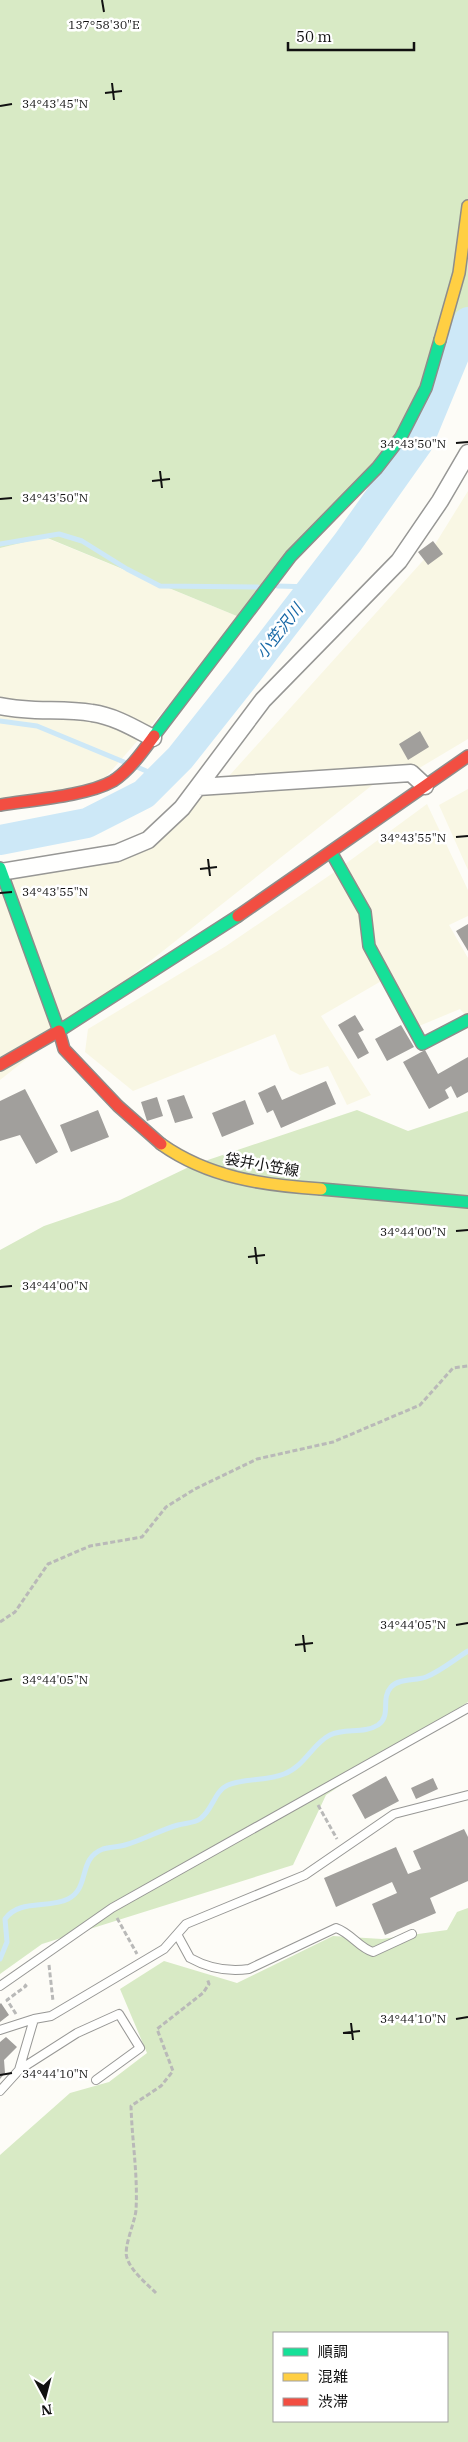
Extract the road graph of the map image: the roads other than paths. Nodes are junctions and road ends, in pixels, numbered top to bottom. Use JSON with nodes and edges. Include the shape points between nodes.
{"nodes":[{"id":1,"x":468,"y":206,"type":"edge"},
{"id":2,"x":468,"y":452,"type":"edge"},
{"id":3,"x":0,"y":706,"type":"edge"},
{"id":4,"x":153,"y":738,"type":"junction"},
{"id":5,"x":468,"y":756,"type":"edge"},
{"id":6,"x":425,"y":786,"type":"junction"},
{"id":7,"x":198,"y":787,"type":"junction"},
{"id":8,"x":0,"y":805,"type":"edge"},
{"id":9,"x":331,"y":852,"type":"junction"},
{"id":10,"x":0,"y":870,"type":"edge"},
{"id":11,"x":468,"y":1020,"type":"edge"},
{"id":12,"x":59,"y":1031,"type":"junction"},
{"id":13,"x":0,"y":1065,"type":"edge"},
{"id":14,"x":468,"y":1202,"type":"edge"},
{"id":15,"x":468,"y":1708,"type":"edge"},
{"id":16,"x":468,"y":1795,"type":"edge"},
{"id":17,"x":412,"y":1934,"type":"dead end"},
{"id":18,"x":178,"y":1936,"type":"junction"},
{"id":19,"x":0,"y":1986,"type":"edge"},
{"id":20,"x":34,"y":2019,"type":"junction"},
{"id":21,"x":0,"y":2030,"type":"edge"},
{"id":22,"x":20,"y":2070,"type":"junction"},
{"id":23,"x":96,"y":2080,"type":"dead end"},
{"id":24,"x":0,"y":2091,"type":"edge"}],
"edges":[{"from":1,"to":4,"type":"street","via":[[459,273],[426,388],[401,437],[377,468],[291,556]]},
{"from":2,"to":7,"type":"street","via":[[440,501],[399,561],[263,700]]},
{"from":3,"to":4,"type":"street","via":[[18,710],[93,713],[124,723]]},
{"from":4,"to":8,"type":"street","via":[[113,781],[88,790]]},
{"from":5,"to":6,"type":"street"},
{"from":6,"to":7,"type":"street","via":[[411,773]]},
{"from":6,"to":9,"type":"street"},
{"from":7,"to":10,"type":"street","via":[[182,808],[148,840],[117,854]]},
{"from":9,"to":11,"type":"street","via":[[365,912],[369,946],[422,1044]]},
{"from":9,"to":12,"type":"street","via":[[206,938]]},
{"from":10,"to":12,"type":"street","name":"袋井小笠線"},
{"from":12,"to":13,"type":"street"},
{"from":12,"to":14,"type":"street","name":"袋井小笠線","via":[[64,1049],[147,1133],[178,1156],[201,1167],[230,1177],[279,1186]]},
{"from":15,"to":19,"type":"lane","via":[[112,1908]]},
{"from":16,"to":18,"type":"lane","via":[[394,1814],[305,1875],[186,1924]]},
{"from":17,"to":18,"type":"lane","via":[[373,1952],[336,1928],[249,1969],[234,1972],[190,1958]]},
{"from":18,"to":20,"type":"lane","via":[[142,1963],[54,2014]]},
{"from":20,"to":21,"type":"lane"},
{"from":20,"to":22,"type":"lane"},
{"from":22,"to":23,"type":"lane","via":[[77,2033],[119,2014],[140,2048]]},
{"from":22,"to":24,"type":"lane"}]}
